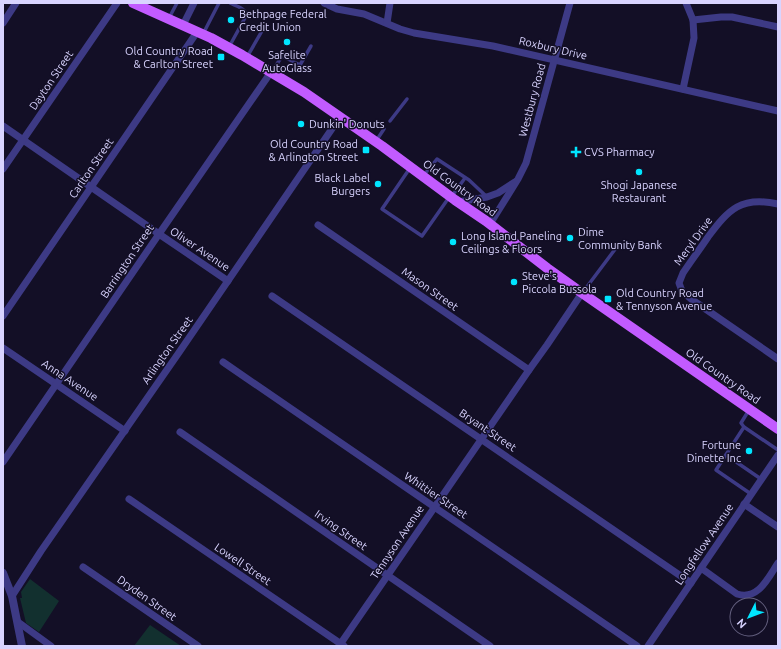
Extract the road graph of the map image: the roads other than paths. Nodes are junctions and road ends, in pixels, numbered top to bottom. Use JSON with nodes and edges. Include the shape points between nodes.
{"nodes":[{"id":1,"x":16,"y":3,"type":"edge"},
{"id":2,"x":116,"y":3,"type":"edge"},
{"id":3,"x":177,"y":3,"type":"edge"},
{"id":4,"x":194,"y":3,"type":"edge"},
{"id":5,"x":219,"y":3,"type":"edge"},
{"id":6,"x":230,"y":3,"type":"edge"},
{"id":7,"x":324,"y":3,"type":"edge"},
{"id":8,"x":390,"y":3,"type":"edge"},
{"id":9,"x":570,"y":3,"type":"edge"},
{"id":10,"x":686,"y":3,"type":"edge"},
{"id":11,"x":139,"y":4,"type":"edge"},
{"id":12,"x":169,"y":19,"type":"junction"},
{"id":13,"x":693,"y":20,"type":"junction"},
{"id":14,"x":3,"y":23,"type":"edge"},
{"id":15,"x":387,"y":23,"type":"junction"},
{"id":16,"x":266,"y":24,"type":"dead end"},
{"id":17,"x":183,"y":25,"type":"junction"},
{"id":18,"x":778,"y":27,"type":"edge"},
{"id":19,"x":200,"y":33,"type":"junction"},
{"id":20,"x":311,"y":46,"type":"dead end"},
{"id":21,"x":229,"y":48,"type":"junction"},
{"id":22,"x":247,"y":58,"type":"junction"},
{"id":23,"x":554,"y":59,"type":"junction"},
{"id":24,"x":271,"y":72,"type":"junction"},
{"id":25,"x":683,"y":89,"type":"junction"},
{"id":26,"x":407,"y":99,"type":"dead end"},
{"id":27,"x":778,"y":111,"type":"edge"},
{"id":28,"x":340,"y":117,"type":"junction"},
{"id":29,"x":390,"y":121,"type":"dead end"},
{"id":30,"x":3,"y":126,"type":"edge"},
{"id":31,"x":384,"y":129,"type":"dead end"},
{"id":32,"x":23,"y":140,"type":"junction"},
{"id":33,"x":376,"y":141,"type":"junction"},
{"id":34,"x":410,"y":167,"type":"junction"},
{"id":35,"x":3,"y":169,"type":"edge"},
{"id":36,"x":423,"y":177,"type":"junction"},
{"id":37,"x":465,"y":178,"type":"junction"},
{"id":38,"x":518,"y":179,"type":"junction"},
{"id":39,"x":91,"y":187,"type":"junction"},
{"id":40,"x":487,"y":197,"type":"junction"},
{"id":41,"x":453,"y":198,"type":"junction"},
{"id":42,"x":778,"y":204,"type":"edge"},
{"id":43,"x":490,"y":224,"type":"junction"},
{"id":44,"x":318,"y":226,"type":"dead end"},
{"id":45,"x":159,"y":234,"type":"junction"},
{"id":46,"x":619,"y":244,"type":"dead end"},
{"id":47,"x":228,"y":281,"type":"junction"},
{"id":48,"x":582,"y":293,"type":"junction"},
{"id":49,"x":272,"y":296,"type":"dead end"},
{"id":50,"x":3,"y":316,"type":"edge"},
{"id":51,"x":3,"y":348,"type":"edge"},
{"id":52,"x":778,"y":359,"type":"edge"},
{"id":53,"x":223,"y":362,"type":"dead end"},
{"id":54,"x":529,"y":370,"type":"junction"},
{"id":55,"x":56,"y":384,"type":"junction"},
{"id":56,"x":750,"y":410,"type":"junction"},
{"id":57,"x":744,"y":427,"type":"junction"},
{"id":58,"x":777,"y":427,"type":"edge"},
{"id":59,"x":125,"y":431,"type":"junction"},
{"id":60,"x":180,"y":432,"type":"dead end"},
{"id":61,"x":481,"y":439,"type":"junction"},
{"id":62,"x":778,"y":450,"type":"edge"},
{"id":63,"x":726,"y":455,"type":"junction"},
{"id":64,"x":778,"y":455,"type":"edge"},
{"id":65,"x":3,"y":462,"type":"edge"},
{"id":66,"x":761,"y":479,"type":"junction"},
{"id":67,"x":751,"y":494,"type":"junction"},
{"id":68,"x":129,"y":499,"type":"dead end"},
{"id":69,"x":744,"y":504,"type":"junction"},
{"id":70,"x":434,"y":507,"type":"junction"},
{"id":71,"x":778,"y":527,"type":"edge"},
{"id":72,"x":778,"y":563,"type":"edge"},
{"id":73,"x":83,"y":567,"type":"dead end"},
{"id":74,"x":701,"y":568,"type":"junction"},
{"id":75,"x":3,"y":573,"type":"edge"},
{"id":76,"x":388,"y":575,"type":"junction"},
{"id":77,"x":691,"y":583,"type":"junction"},
{"id":78,"x":12,"y":596,"type":"junction"},
{"id":79,"x":18,"y":622,"type":"junction"},
{"id":80,"x":341,"y":645,"type":"edge"},
{"id":81,"x":22,"y":646,"type":"edge"},
{"id":82,"x":51,"y":646,"type":"edge"},
{"id":83,"x":198,"y":646,"type":"edge"},
{"id":84,"x":490,"y":646,"type":"edge"},
{"id":85,"x":637,"y":646,"type":"edge"},
{"id":86,"x":648,"y":646,"type":"edge"}],
"edges":[{"from":1,"to":14,"type":"street"},
{"from":2,"to":32,"type":"street","name":"Dayton Street"},
{"from":3,"to":12,"type":"lane"},
{"from":4,"to":17,"type":"street"},
{"from":5,"to":19,"type":"lane"},
{"from":6,"to":21,"type":"lane","via":[[245,10],[246,16]]},
{"from":7,"to":15,"type":"street","name":"Roxbury Drive"},
{"from":8,"to":15,"type":"street"},
{"from":9,"to":23,"type":"street","name":"Westbury Road"},
{"from":10,"to":13,"type":"street"},
{"from":11,"to":12,"type":"main road","name":"Old Country Road"},
{"from":12,"to":17,"type":"main road","name":"Old Country Road"},
{"from":13,"to":18,"type":"street","via":[[732,17]]},
{"from":13,"to":25,"type":"street","via":[[693,45]]},
{"from":15,"to":23,"type":"street","name":"Roxbury Drive","via":[[414,33]]},
{"from":16,"to":22,"type":"lane"},
{"from":17,"to":19,"type":"main road","name":"Old Country Road"},
{"from":19,"to":21,"type":"main road","name":"Old Country Road"},
{"from":19,"to":39,"type":"street","name":"Carlton Street"},
{"from":20,"to":24,"type":"lane","via":[[300,65],[282,56]]},
{"from":21,"to":22,"type":"main road","name":"Old Country Road"},
{"from":22,"to":24,"type":"main road","name":"Old Country Road"},
{"from":23,"to":25,"type":"street","name":"Roxbury Drive"},
{"from":23,"to":38,"type":"street","name":"Westbury Road","via":[[526,161]]},
{"from":24,"to":28,"type":"main road","name":"Old Country Road"},
{"from":24,"to":45,"type":"street","name":"Barrington Street"},
{"from":25,"to":27,"type":"street","name":"Roxbury Drive"},
{"from":26,"to":29,"type":"lane"},
{"from":28,"to":33,"type":"main road","name":"Old Country Road"},
{"from":28,"to":47,"type":"street","name":"Arlington Street"},
{"from":30,"to":32,"type":"street","name":"Oliver Avenue"},
{"from":31,"to":33,"type":"lane"},
{"from":32,"to":35,"type":"street","name":"Dayton Street"},
{"from":32,"to":39,"type":"street","name":"Oliver Avenue"},
{"from":33,"to":34,"type":"main road","name":"Old Country Road"},
{"from":34,"to":36,"type":"main road","name":"Old Country Road"},
{"from":34,"to":41,"type":"lane","via":[[382,210],[422,236]]},
{"from":36,"to":37,"type":"lane","via":[[437,159]]},
{"from":36,"to":41,"type":"main road","name":"Old Country Road"},
{"from":37,"to":40,"type":"lane"},
{"from":37,"to":41,"type":"lane"},
{"from":38,"to":40,"type":"street","via":[[498,193]]},
{"from":38,"to":43,"type":"street","name":"Westbury Road"},
{"from":39,"to":45,"type":"street","name":"Oliver Avenue"},
{"from":39,"to":50,"type":"street","name":"Carlton Street"},
{"from":40,"to":41,"type":"street"},
{"from":41,"to":43,"type":"main road","name":"Old Country Road"},
{"from":42,"to":52,"type":"street","name":"Meryl Drive","via":[[754,202],[736,207],[724,217],[682,273],[679,283],[682,291],[691,299]]},
{"from":43,"to":48,"type":"main road","name":"Old Country Road"},
{"from":44,"to":54,"type":"street","name":"Mason Street"},
{"from":45,"to":47,"type":"street","name":"Oliver Avenue"},
{"from":45,"to":55,"type":"street","name":"Barrington Street"},
{"from":46,"to":48,"type":"lane"},
{"from":47,"to":59,"type":"street","name":"Arlington Street"},
{"from":48,"to":54,"type":"street","name":"Tennyson Avenue"},
{"from":48,"to":56,"type":"main road","name":"Old Country Road"},
{"from":49,"to":61,"type":"street","name":"Bryant Street"},
{"from":51,"to":55,"type":"street","name":"Anna Avenue"},
{"from":53,"to":70,"type":"street","name":"Whittier Street"},
{"from":54,"to":61,"type":"street","name":"Tennyson Avenue"},
{"from":55,"to":59,"type":"street","name":"Anna Avenue"},
{"from":55,"to":65,"type":"street","name":"Barrington Street"},
{"from":56,"to":57,"type":"lane","via":[[741,423]]},
{"from":56,"to":58,"type":"main road","name":"Old Country Road"},
{"from":57,"to":62,"type":"lane"},
{"from":57,"to":63,"type":"lane"},
{"from":59,"to":78,"type":"street","name":"Arlington Street"},
{"from":60,"to":76,"type":"street","name":"Irving Street"},
{"from":61,"to":70,"type":"street","name":"Tennyson Avenue"},
{"from":61,"to":77,"type":"street","name":"Bryant Street"},
{"from":63,"to":66,"type":"lane"},
{"from":63,"to":67,"type":"lane","via":[[716,470]]},
{"from":64,"to":66,"type":"street","name":"Longfellow Avenue"},
{"from":66,"to":67,"type":"street","name":"Longfellow Avenue"},
{"from":67,"to":69,"type":"street","name":"Longfellow Avenue"},
{"from":68,"to":80,"type":"street","name":"Lowell Street"},
{"from":69,"to":71,"type":"street"},
{"from":69,"to":74,"type":"street","name":"Longfellow Avenue"},
{"from":70,"to":76,"type":"street","name":"Tennyson Avenue"},
{"from":70,"to":85,"type":"street","name":"Whittier Street"},
{"from":72,"to":74,"type":"street","via":[[762,587],[748,596],[737,594]]},
{"from":73,"to":83,"type":"street","name":"Dryden Street"},
{"from":74,"to":77,"type":"street","name":"Longfellow Avenue"},
{"from":75,"to":78,"type":"street"},
{"from":76,"to":80,"type":"street","name":"Tennyson Avenue"},
{"from":76,"to":84,"type":"street","name":"Irving Street"},
{"from":77,"to":86,"type":"street","name":"Longfellow Avenue"},
{"from":78,"to":79,"type":"street"},
{"from":79,"to":81,"type":"street"},
{"from":79,"to":82,"type":"street"}]}
